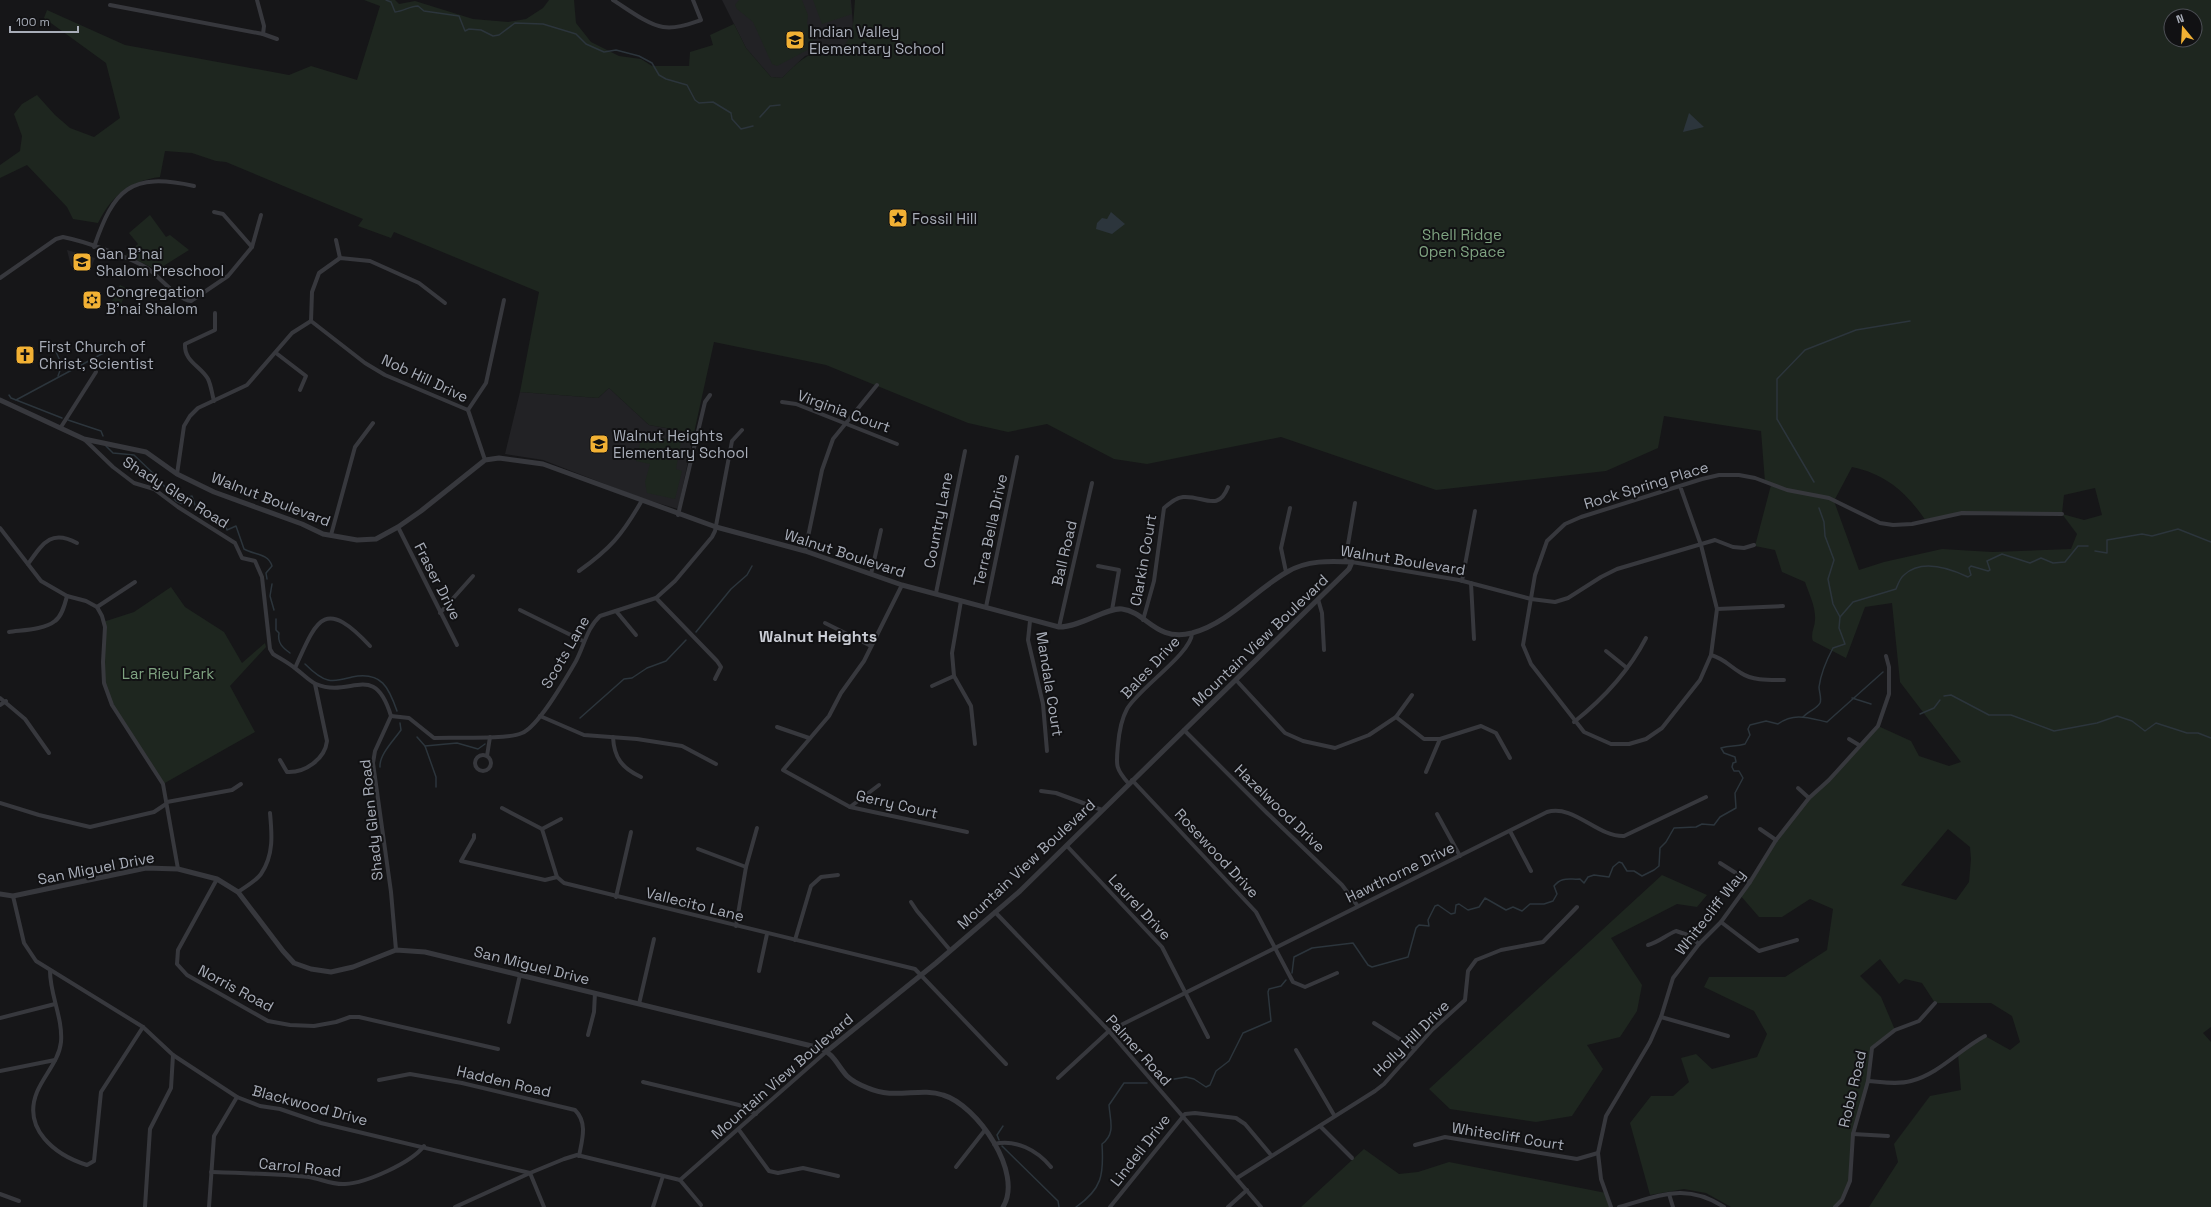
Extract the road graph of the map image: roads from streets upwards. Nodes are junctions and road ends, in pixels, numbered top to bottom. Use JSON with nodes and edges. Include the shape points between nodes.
{"nodes":[{"id":1,"x":257,"y":0,"type":"edge"},
{"id":2,"x":613,"y":0,"type":"edge"},
{"id":3,"x":693,"y":0,"type":"edge"},
{"id":4,"x":110,"y":5,"type":"dead end"},
{"id":5,"x":263,"y":34,"type":"junction"},
{"id":6,"x":277,"y":39,"type":"dead end"},
{"id":7,"x":194,"y":186,"type":"dead end"},
{"id":8,"x":214,"y":212,"type":"dead end"},
{"id":9,"x":261,"y":215,"type":"dead end"},
{"id":10,"x":336,"y":240,"type":"dead end"},
{"id":11,"x":94,"y":247,"type":"junction"},
{"id":12,"x":252,"y":247,"type":"junction"},
{"id":13,"x":340,"y":258,"type":"junction"},
{"id":14,"x":0,"y":278,"type":"edge"},
{"id":15,"x":504,"y":300,"type":"dead end"},
{"id":16,"x":445,"y":303,"type":"dead end"},
{"id":17,"x":215,"y":313,"type":"dead end"},
{"id":18,"x":311,"y":321,"type":"junction"},
{"id":19,"x":276,"y":353,"type":"junction"},
{"id":20,"x":96,"y":372,"type":"dead end"},
{"id":21,"x":877,"y":384,"type":"dead end"},
{"id":22,"x":300,"y":390,"type":"dead end"},
{"id":23,"x":710,"y":395,"type":"dead end"},
{"id":24,"x":0,"y":400,"type":"edge"},
{"id":25,"x":214,"y":400,"type":"junction"},
{"id":26,"x":782,"y":402,"type":"dead end"},
{"id":27,"x":468,"y":410,"type":"junction"},
{"id":28,"x":373,"y":423,"type":"dead end"},
{"id":29,"x":845,"y":423,"type":"junction"},
{"id":30,"x":61,"y":427,"type":"junction"},
{"id":31,"x":742,"y":430,"type":"dead end"},
{"id":32,"x":84,"y":439,"type":"junction"},
{"id":33,"x":897,"y":444,"type":"dead end"},
{"id":34,"x":965,"y":451,"type":"dead end"},
{"id":35,"x":1017,"y":457,"type":"dead end"},
{"id":36,"x":485,"y":460,"type":"junction"},
{"id":37,"x":177,"y":474,"type":"junction"},
{"id":38,"x":1092,"y":483,"type":"dead end"},
{"id":39,"x":1680,"y":486,"type":"junction"},
{"id":40,"x":1228,"y":487,"type":"dead end"},
{"id":41,"x":641,"y":502,"type":"junction"},
{"id":42,"x":1355,"y":503,"type":"dead end"},
{"id":43,"x":1290,"y":508,"type":"dead end"},
{"id":44,"x":1475,"y":510,"type":"dead end"},
{"id":45,"x":2062,"y":514,"type":"dead end"},
{"id":46,"x":678,"y":515,"type":"junction"},
{"id":47,"x":398,"y":527,"type":"junction"},
{"id":48,"x":716,"y":527,"type":"junction"},
{"id":49,"x":0,"y":528,"type":"edge"},
{"id":50,"x":881,"y":530,"type":"dead end"},
{"id":51,"x":331,"y":535,"type":"junction"},
{"id":52,"x":77,"y":543,"type":"dead end"},
{"id":53,"x":1701,"y":545,"type":"junction"},
{"id":54,"x":1754,"y":545,"type":"dead end"},
{"id":55,"x":805,"y":551,"type":"junction"},
{"id":56,"x":1345,"y":562,"type":"junction"},
{"id":57,"x":1352,"y":562,"type":"junction"},
{"id":58,"x":28,"y":564,"type":"junction"},
{"id":59,"x":1098,"y":566,"type":"dead end"},
{"id":60,"x":578,"y":571,"type":"dead end"},
{"id":61,"x":1286,"y":572,"type":"junction"},
{"id":62,"x":871,"y":574,"type":"junction"},
{"id":63,"x":473,"y":576,"type":"dead end"},
{"id":64,"x":1462,"y":581,"type":"junction"},
{"id":65,"x":135,"y":582,"type":"dead end"},
{"id":66,"x":1471,"y":583,"type":"junction"},
{"id":67,"x":902,"y":585,"type":"junction"},
{"id":68,"x":936,"y":593,"type":"junction"},
{"id":69,"x":67,"y":596,"type":"junction"},
{"id":70,"x":656,"y":598,"type":"junction"},
{"id":71,"x":1318,"y":600,"type":"junction"},
{"id":72,"x":1531,"y":600,"type":"junction"},
{"id":73,"x":961,"y":601,"type":"junction"},
{"id":74,"x":1783,"y":606,"type":"dead end"},
{"id":75,"x":97,"y":607,"type":"junction"},
{"id":76,"x":986,"y":607,"type":"junction"},
{"id":77,"x":1717,"y":609,"type":"junction"},
{"id":78,"x":520,"y":610,"type":"dead end"},
{"id":79,"x":1112,"y":610,"type":"junction"},
{"id":80,"x":616,"y":611,"type":"junction"},
{"id":81,"x":440,"y":613,"type":"junction"},
{"id":82,"x":1143,"y":620,"type":"junction"},
{"id":83,"x":1030,"y":621,"type":"junction"},
{"id":84,"x":825,"y":623,"type":"dead end"},
{"id":85,"x":1059,"y":627,"type":"junction"},
{"id":86,"x":9,"y":632,"type":"dead end"},
{"id":87,"x":1192,"y":633,"type":"junction"},
{"id":88,"x":636,"y":635,"type":"dead end"},
{"id":89,"x":1646,"y":638,"type":"dead end"},
{"id":90,"x":1474,"y":640,"type":"dead end"},
{"id":91,"x":583,"y":641,"type":"junction"},
{"id":92,"x":457,"y":645,"type":"dead end"},
{"id":93,"x":370,"y":646,"type":"dead end"},
{"id":94,"x":872,"y":646,"type":"junction"},
{"id":95,"x":1324,"y":650,"type":"dead end"},
{"id":96,"x":1606,"y":651,"type":"dead end"},
{"id":97,"x":1711,"y":655,"type":"junction"},
{"id":98,"x":1886,"y":656,"type":"dead end"},
{"id":99,"x":295,"y":668,"type":"junction"},
{"id":100,"x":1627,"y":668,"type":"junction"},
{"id":101,"x":954,"y":676,"type":"junction"},
{"id":102,"x":715,"y":679,"type":"dead end"},
{"id":103,"x":1236,"y":680,"type":"junction"},
{"id":104,"x":1784,"y":680,"type":"dead end"},
{"id":105,"x":316,"y":684,"type":"junction"},
{"id":106,"x":932,"y":686,"type":"dead end"},
{"id":107,"x":1412,"y":695,"type":"dead end"},
{"id":108,"x":0,"y":698,"type":"edge"},
{"id":109,"x":6,"y":701,"type":"junction"},
{"id":110,"x":0,"y":705,"type":"edge"},
{"id":111,"x":391,"y":716,"type":"junction"},
{"id":112,"x":540,"y":716,"type":"junction"},
{"id":113,"x":1396,"y":717,"type":"junction"},
{"id":114,"x":1574,"y":722,"type":"junction"},
{"id":115,"x":777,"y":727,"type":"dead end"},
{"id":116,"x":1184,"y":730,"type":"junction"},
{"id":117,"x":490,"y":736,"type":"junction"},
{"id":118,"x":613,"y":737,"type":"junction"},
{"id":119,"x":809,"y":738,"type":"junction"},
{"id":120,"x":1440,"y":739,"type":"junction"},
{"id":121,"x":1849,"y":739,"type":"dead end"},
{"id":122,"x":975,"y":744,"type":"dead end"},
{"id":123,"x":1859,"y":745,"type":"junction"},
{"id":124,"x":1047,"y":751,"type":"dead end"},
{"id":125,"x":49,"y":753,"type":"dead end"},
{"id":126,"x":487,"y":756,"type":"junction"},
{"id":127,"x":1510,"y":758,"type":"dead end"},
{"id":128,"x":280,"y":760,"type":"dead end"},
{"id":129,"x":716,"y":764,"type":"dead end"},
{"id":130,"x":1426,"y":772,"type":"dead end"},
{"id":131,"x":641,"y":777,"type":"dead end"},
{"id":132,"x":1130,"y":782,"type":"junction"},
{"id":133,"x":241,"y":784,"type":"dead end"},
{"id":134,"x":879,"y":785,"type":"dead end"},
{"id":135,"x":1798,"y":788,"type":"dead end"},
{"id":136,"x":1041,"y":791,"type":"dead end"},
{"id":137,"x":1706,"y":797,"type":"dead end"},
{"id":138,"x":1809,"y":798,"type":"junction"},
{"id":139,"x":0,"y":803,"type":"edge"},
{"id":140,"x":167,"y":803,"type":"junction"},
{"id":141,"x":850,"y":807,"type":"junction"},
{"id":142,"x":502,"y":808,"type":"dead end"},
{"id":143,"x":1102,"y":810,"type":"junction"},
{"id":144,"x":270,"y":813,"type":"dead end"},
{"id":145,"x":1438,"y":814,"type":"dead end"},
{"id":146,"x":561,"y":819,"type":"dead end"},
{"id":147,"x":757,"y":828,"type":"dead end"},
{"id":148,"x":542,"y":829,"type":"junction"},
{"id":149,"x":1760,"y":829,"type":"dead end"},
{"id":150,"x":1510,"y":831,"type":"junction"},
{"id":151,"x":631,"y":832,"type":"dead end"},
{"id":152,"x":967,"y":832,"type":"dead end"},
{"id":153,"x":474,"y":835,"type":"dead end"},
{"id":154,"x":1776,"y":840,"type":"junction"},
{"id":155,"x":1067,"y":846,"type":"junction"},
{"id":156,"x":698,"y":849,"type":"dead end"},
{"id":157,"x":1460,"y":856,"type":"junction"},
{"id":158,"x":1720,"y":863,"type":"dead end"},
{"id":159,"x":746,"y":867,"type":"junction"},
{"id":160,"x":178,"y":869,"type":"junction"},
{"id":161,"x":1531,"y":871,"type":"dead end"},
{"id":162,"x":838,"y":875,"type":"dead end"},
{"id":163,"x":557,"y":877,"type":"junction"},
{"id":164,"x":217,"y":879,"type":"junction"},
{"id":165,"x":1750,"y":882,"type":"junction"},
{"id":166,"x":238,"y":892,"type":"junction"},
{"id":167,"x":0,"y":894,"type":"edge"},
{"id":168,"x":13,"y":896,"type":"junction"},
{"id":169,"x":616,"y":897,"type":"junction"},
{"id":170,"x":911,"y":902,"type":"dead end"},
{"id":171,"x":1357,"y":905,"type":"junction"},
{"id":172,"x":1577,"y":907,"type":"dead end"},
{"id":173,"x":995,"y":912,"type":"junction"},
{"id":174,"x":1721,"y":922,"type":"junction"},
{"id":175,"x":736,"y":926,"type":"junction"},
{"id":176,"x":767,"y":934,"type":"junction"},
{"id":177,"x":654,"y":939,"type":"dead end"},
{"id":178,"x":795,"y":940,"type":"junction"},
{"id":179,"x":1797,"y":940,"type":"dead end"},
{"id":180,"x":1699,"y":944,"type":"junction"},
{"id":181,"x":1648,"y":945,"type":"dead end"},
{"id":182,"x":1276,"y":949,"type":"junction"},
{"id":183,"x":396,"y":950,"type":"junction"},
{"id":184,"x":950,"y":950,"type":"junction"},
{"id":185,"x":50,"y":970,"type":"junction"},
{"id":186,"x":760,"y":971,"type":"dead end"},
{"id":187,"x":1337,"y":973,"type":"dead end"},
{"id":188,"x":520,"y":975,"type":"junction"},
{"id":189,"x":920,"y":975,"type":"junction"},
{"id":190,"x":1186,"y":992,"type":"junction"},
{"id":191,"x":596,"y":993,"type":"junction"},
{"id":192,"x":1935,"y":1003,"type":"dead end"},
{"id":193,"x":55,"y":1004,"type":"junction"},
{"id":194,"x":639,"y":1004,"type":"junction"},
{"id":195,"x":1661,"y":1017,"type":"junction"},
{"id":196,"x":0,"y":1018,"type":"edge"},
{"id":197,"x":509,"y":1022,"type":"dead end"},
{"id":198,"x":1374,"y":1023,"type":"dead end"},
{"id":199,"x":143,"y":1027,"type":"junction"},
{"id":200,"x":1108,"y":1031,"type":"junction"},
{"id":201,"x":588,"y":1035,"type":"dead end"},
{"id":202,"x":1728,"y":1036,"type":"dead end"},
{"id":203,"x":1985,"y":1036,"type":"dead end"},
{"id":204,"x":1208,"y":1037,"type":"dead end"},
{"id":205,"x":498,"y":1049,"type":"dead end"},
{"id":206,"x":1415,"y":1049,"type":"junction"},
{"id":207,"x":1296,"y":1050,"type":"dead end"},
{"id":208,"x":827,"y":1051,"type":"junction"},
{"id":209,"x":173,"y":1055,"type":"junction"},
{"id":210,"x":55,"y":1060,"type":"junction"},
{"id":211,"x":1006,"y":1064,"type":"dead end"},
{"id":212,"x":0,"y":1071,"type":"edge"},
{"id":213,"x":1058,"y":1078,"type":"dead end"},
{"id":214,"x":379,"y":1080,"type":"dead end"},
{"id":215,"x":1868,"y":1081,"type":"junction"},
{"id":216,"x":642,"y":1082,"type":"dead end"},
{"id":217,"x":237,"y":1097,"type":"junction"},
{"id":218,"x":756,"y":1114,"type":"junction"},
{"id":219,"x":1334,"y":1115,"type":"junction"},
{"id":220,"x":1182,"y":1116,"type":"junction"},
{"id":221,"x":1320,"y":1126,"type":"junction"},
{"id":222,"x":739,"y":1130,"type":"junction"},
{"id":223,"x":985,"y":1130,"type":"junction"},
{"id":224,"x":1853,"y":1134,"type":"junction"},
{"id":225,"x":1888,"y":1136,"type":"dead end"},
{"id":226,"x":994,"y":1144,"type":"junction"},
{"id":227,"x":1415,"y":1145,"type":"dead end"},
{"id":228,"x":424,"y":1146,"type":"junction"},
{"id":229,"x":1598,"y":1153,"type":"junction"},
{"id":230,"x":1271,"y":1155,"type":"junction"},
{"id":231,"x":579,"y":1156,"type":"junction"},
{"id":232,"x":1352,"y":1158,"type":"dead end"},
{"id":233,"x":956,"y":1167,"type":"dead end"},
{"id":234,"x":1051,"y":1167,"type":"dead end"},
{"id":235,"x":211,"y":1172,"type":"junction"},
{"id":236,"x":530,"y":1173,"type":"junction"},
{"id":237,"x":663,"y":1176,"type":"junction"},
{"id":238,"x":838,"y":1176,"type":"dead end"},
{"id":239,"x":1237,"y":1178,"type":"junction"},
{"id":240,"x":680,"y":1180,"type":"junction"},
{"id":241,"x":1247,"y":1190,"type":"junction"},
{"id":242,"x":0,"y":1194,"type":"edge"},
{"id":243,"x":1669,"y":1194,"type":"junction"},
{"id":244,"x":19,"y":1201,"type":"dead end"},
{"id":245,"x":701,"y":1205,"type":"dead end"},
{"id":246,"x":145,"y":1207,"type":"edge"},
{"id":247,"x":209,"y":1207,"type":"edge"},
{"id":248,"x":455,"y":1207,"type":"edge"},
{"id":249,"x":544,"y":1207,"type":"edge"},
{"id":250,"x":653,"y":1207,"type":"edge"},
{"id":251,"x":1003,"y":1207,"type":"edge"},
{"id":252,"x":1110,"y":1207,"type":"edge"},
{"id":253,"x":1228,"y":1207,"type":"edge"},
{"id":254,"x":1261,"y":1207,"type":"edge"},
{"id":255,"x":1611,"y":1207,"type":"edge"},
{"id":256,"x":1619,"y":1207,"type":"edge"},
{"id":257,"x":1673,"y":1207,"type":"edge"},
{"id":258,"x":1724,"y":1207,"type":"edge"},
{"id":259,"x":1835,"y":1207,"type":"edge"}],
"edges":[{"from":1,"to":5,"type":"street","via":[[264,26]]},
{"from":2,"to":3,"type":"street","via":[[638,16],[663,27],[681,26],[701,20]]},
{"from":4,"to":5,"type":"street"},
{"from":5,"to":6,"type":"street"},
{"from":7,"to":11,"type":"street","via":[[162,180],[148,181],[128,189],[114,201],[104,217]]},
{"from":8,"to":12,"type":"street","via":[[222,214]]},
{"from":9,"to":12,"type":"street"},
{"from":10,"to":13,"type":"street"},
{"from":11,"to":12,"type":"street","via":[[138,264],[191,302],[228,276]]},
{"from":11,"to":14,"type":"street","via":[[69,238],[56,239]]},
{"from":13,"to":16,"type":"street","via":[[370,261],[419,283]]},
{"from":13,"to":18,"type":"street","via":[[319,273],[312,292]]},
{"from":15,"to":27,"type":"street","via":[[486,383]]},
{"from":17,"to":25,"type":"street","via":[[214,330],[185,344],[185,349],[195,366],[207,378]]},
{"from":18,"to":19,"type":"street","via":[[292,333]]},
{"from":18,"to":27,"type":"street","name":"Nob Hill Drive","via":[[365,363],[385,375]]},
{"from":19,"to":22,"type":"street","via":[[306,376]]},
{"from":19,"to":25,"type":"street","via":[[247,386]]},
{"from":20,"to":30,"type":"street"},
{"from":21,"to":29,"type":"street"},
{"from":23,"to":46,"type":"street","via":[[705,402]]},
{"from":24,"to":30,"type":"street","name":"Walnut Boulevard"},
{"from":25,"to":37,"type":"street","via":[[198,408],[184,426]]},
{"from":26,"to":29,"type":"street","name":"Virginia Court","via":[[796,404]]},
{"from":27,"to":36,"type":"street","name":"Nob Hill Drive"},
{"from":28,"to":51,"type":"street","via":[[355,447]]},
{"from":29,"to":33,"type":"street","name":"Virginia Court"},
{"from":29,"to":55,"type":"street","via":[[833,439],[822,470]]},
{"from":30,"to":32,"type":"street","name":"Walnut Boulevard"},
{"from":31,"to":48,"type":"street","name":"Scots Lane","via":[[732,441]]},
{"from":32,"to":37,"type":"street","name":"Walnut Boulevard","via":[[146,452]]},
{"from":32,"to":99,"type":"street","name":"Shady Glen Road","via":[[113,468],[134,482],[154,489],[235,543],[242,558],[255,561],[262,577],[270,649],[273,654]]},
{"from":34,"to":68,"type":"street","name":"Country Lane"},
{"from":35,"to":76,"type":"street","name":"Terra Bella Drive"},
{"from":36,"to":41,"type":"street","name":"Walnut Boulevard","via":[[498,458],[543,464]]},
{"from":36,"to":47,"type":"street","name":"Walnut Boulevard"},
{"from":37,"to":51,"type":"street","name":"Walnut Boulevard","via":[[214,492],[302,524],[322,534]]},
{"from":38,"to":85,"type":"street","name":"Ball Road"},
{"from":39,"to":45,"type":"street","name":"Rock Spring Place","via":[[1719,475],[1739,475],[1787,490],[1829,498],[1880,522],[1893,525],[1912,524],[1962,513]]},
{"from":39,"to":53,"type":"street"},
{"from":39,"to":72,"type":"street","name":"Rock Spring Place","via":[[1565,524],[1547,541],[1534,575]]},
{"from":40,"to":82,"type":"street","name":"Clarkin Court","via":[[1224,498],[1218,501],[1182,497],[1164,508],[1154,582]]},
{"from":41,"to":46,"type":"street","name":"Walnut Boulevard"},
{"from":41,"to":60,"type":"street","via":[[626,528],[603,554]]},
{"from":42,"to":56,"type":"street"},
{"from":43,"to":61,"type":"street","via":[[1281,548]]},
{"from":44,"to":64,"type":"street"},
{"from":46,"to":48,"type":"street","name":"Walnut Boulevard"},
{"from":47,"to":51,"type":"street","name":"Walnut Boulevard","via":[[376,539],[357,540]]},
{"from":47,"to":81,"type":"street","name":"Fraser Drive"},
{"from":48,"to":55,"type":"street","name":"Walnut Boulevard"},
{"from":48,"to":70,"type":"street","name":"Scots Lane","via":[[712,536],[684,570]]},
{"from":49,"to":58,"type":"street"},
{"from":50,"to":62,"type":"street"},
{"from":52,"to":58,"type":"street","via":[[57,536],[47,540]]},
{"from":53,"to":54,"type":"street","name":"Walnut Boulevard","via":[[1715,540],[1732,547],[1744,548]]},
{"from":53,"to":72,"type":"street","name":"Walnut Boulevard","via":[[1617,569],[1568,598],[1555,602]]},
{"from":53,"to":77,"type":"street"},
{"from":55,"to":62,"type":"street","name":"Walnut Boulevard"},
{"from":56,"to":57,"type":"street","name":"Walnut Boulevard"},
{"from":56,"to":61,"type":"street","name":"Walnut Boulevard","via":[[1310,563]]},
{"from":57,"to":64,"type":"street","name":"Walnut Boulevard"},
{"from":57,"to":71,"type":"street","name":"Mountain View Boulevard","via":[[1349,569]]},
{"from":58,"to":69,"type":"street","via":[[41,581]]},
{"from":59,"to":79,"type":"street","via":[[1119,570]]},
{"from":61,"to":87,"type":"street","name":"Walnut Boulevard","via":[[1247,602]]},
{"from":62,"to":67,"type":"street","name":"Walnut Boulevard"},
{"from":63,"to":81,"type":"street"},
{"from":64,"to":66,"type":"street","name":"Walnut Boulevard"},
{"from":65,"to":75,"type":"street"},
{"from":66,"to":72,"type":"street","name":"Walnut Boulevard"},
{"from":66,"to":90,"type":"street"},
{"from":67,"to":68,"type":"street","name":"Walnut Boulevard"},
{"from":67,"to":94,"type":"street"},
{"from":68,"to":73,"type":"street","name":"Walnut Boulevard"},
{"from":69,"to":75,"type":"street"},
{"from":69,"to":86,"type":"street","via":[[63,610],[55,622]]},
{"from":70,"to":80,"type":"street","name":"Scots Lane"},
{"from":70,"to":102,"type":"street","via":[[717,661],[721,667]]},
{"from":71,"to":95,"type":"street","via":[[1322,613]]},
{"from":71,"to":103,"type":"street","name":"Mountain View Boulevard"},
{"from":72,"to":114,"type":"street","via":[[1523,638],[1525,652]]},
{"from":73,"to":76,"type":"street","name":"Walnut Boulevard"},
{"from":73,"to":101,"type":"street","via":[[952,653]]},
{"from":74,"to":77,"type":"street"},
{"from":75,"to":140,"type":"street","via":[[105,627],[104,683],[112,706],[162,784]]},
{"from":76,"to":83,"type":"street","name":"Walnut Boulevard"},
{"from":77,"to":97,"type":"street"},
{"from":78,"to":91,"type":"street"},
{"from":79,"to":82,"type":"street","name":"Walnut Boulevard","via":[[1125,609]]},
{"from":79,"to":85,"type":"street","name":"Walnut Boulevard","via":[[1076,625]]},
{"from":80,"to":88,"type":"street"},
{"from":80,"to":91,"type":"street","name":"Scots Lane","via":[[600,616]]},
{"from":81,"to":92,"type":"street","name":"Fraser Drive"},
{"from":82,"to":87,"type":"street","name":"Walnut Boulevard","via":[[1162,632]]},
{"from":83,"to":85,"type":"street","name":"Walnut Boulevard"},
{"from":83,"to":124,"type":"street","name":"Mandala Court","via":[[1028,640],[1043,704]]},
{"from":84,"to":94,"type":"street"},
{"from":87,"to":132,"type":"street","name":"Bales Drive","via":[[1186,647],[1133,700],[1122,719],[1116,765],[1119,772]]},
{"from":89,"to":100,"type":"street"},
{"from":91,"to":112,"type":"street","name":"Scots Lane","via":[[576,659]]},
{"from":93,"to":99,"type":"street","via":[[353,628],[340,620],[329,619],[318,623],[311,632]]},
{"from":94,"to":119,"type":"street","via":[[829,716]]},
{"from":96,"to":100,"type":"street"},
{"from":97,"to":104,"type":"street","via":[[1724,659],[1741,674],[1762,680]]},
{"from":97,"to":114,"type":"street","via":[[1700,680],[1662,728],[1646,739],[1629,744],[1611,744],[1584,732]]},
{"from":98,"to":123,"type":"street","name":"Whitecliff Way","via":[[1889,667],[1889,694],[1878,726]]},
{"from":99,"to":105,"type":"street","name":"Shady Glen Road"},
{"from":100,"to":114,"type":"street","via":[[1605,695]]},
{"from":101,"to":106,"type":"street"},
{"from":101,"to":122,"type":"street","via":[[971,706]]},
{"from":103,"to":113,"type":"street","via":[[1285,733],[1304,741],[1335,748],[1369,735]]},
{"from":103,"to":116,"type":"street","name":"Mountain View Boulevard"},
{"from":105,"to":111,"type":"street","via":[[329,687],[364,684],[376,687],[383,694]]},
{"from":105,"to":128,"type":"street","via":[[326,748],[320,759],[292,773],[284,770]]},
{"from":107,"to":113,"type":"street"},
{"from":108,"to":109,"type":"street"},
{"from":109,"to":110,"type":"street"},
{"from":109,"to":125,"type":"street","via":[[25,718]]},
{"from":111,"to":117,"type":"street","name":"Scots Lane","via":[[409,718],[434,738]]},
{"from":111,"to":183,"type":"street","name":"Shady Glen Road","via":[[375,751],[374,763]]},
{"from":112,"to":117,"type":"street","name":"Scots Lane","via":[[520,734]]},
{"from":112,"to":118,"type":"street","via":[[584,736]]},
{"from":113,"to":120,"type":"street","via":[[1424,740]]},
{"from":115,"to":119,"type":"street"},
{"from":116,"to":132,"type":"street","name":"Mountain View Boulevard"},
{"from":116,"to":171,"type":"street","name":"Hazelwood Drive","via":[[1342,885]]},
{"from":117,"to":126,"type":"street"},
{"from":118,"to":129,"type":"street","via":[[682,746]]},
{"from":118,"to":131,"type":"street","via":[[618,760]]},
{"from":119,"to":141,"type":"street","name":"Gerry Court","via":[[783,770]]},
{"from":120,"to":127,"type":"street","via":[[1481,726],[1496,733]]},
{"from":120,"to":130,"type":"street"},
{"from":121,"to":123,"type":"street"},
{"from":123,"to":138,"type":"street","name":"Whitecliff Way","via":[[1829,780]]},
{"from":126,"to":126,"type":"street","via":[[481,755],[477,758],[476,766],[479,770],[484,771],[491,767],[491,759]]},
{"from":132,"to":143,"type":"street","name":"Mountain View Boulevard"},
{"from":132,"to":182,"type":"street","name":"Rosewood Drive","via":[[1256,912]]},
{"from":133,"to":140,"type":"street","via":[[232,790]]},
{"from":134,"to":141,"type":"street"},
{"from":135,"to":138,"type":"street"},
{"from":136,"to":143,"type":"street","via":[[1056,793]]},
{"from":137,"to":150,"type":"street","name":"Hawthorne Drive","via":[[1624,836],[1611,834],[1558,811],[1547,812]]},
{"from":138,"to":154,"type":"street","name":"Whitecliff Way"},
{"from":139,"to":140,"type":"street","via":[[90,827],[154,812]]},
{"from":140,"to":160,"type":"street"},
{"from":141,"to":152,"type":"street","name":"Gerry Court"},
{"from":142,"to":148,"type":"street"},
{"from":143,"to":155,"type":"street","name":"Mountain View Boulevard"},
{"from":144,"to":166,"type":"street","via":[[273,841],[268,858],[260,875]]},
{"from":145,"to":157,"type":"street"},
{"from":146,"to":148,"type":"street"},
{"from":147,"to":159,"type":"street"},
{"from":148,"to":163,"type":"street"},
{"from":149,"to":154,"type":"street"},
{"from":150,"to":157,"type":"street","name":"Hawthorne Drive"},
{"from":150,"to":161,"type":"street"},
{"from":151,"to":169,"type":"street"},
{"from":153,"to":163,"type":"street","via":[[461,861],[545,880]]},
{"from":154,"to":165,"type":"street","name":"Whitecliff Way"},
{"from":155,"to":173,"type":"street","name":"Mountain View Boulevard"},
{"from":155,"to":190,"type":"street","name":"Laurel Drive","via":[[1162,947]]},
{"from":156,"to":159,"type":"street"},
{"from":157,"to":171,"type":"street","name":"Hawthorne Drive"},
{"from":158,"to":165,"type":"street"},
{"from":159,"to":175,"type":"street"},
{"from":160,"to":164,"type":"street","name":"San Miguel Drive"},
{"from":160,"to":168,"type":"street","name":"San Miguel Drive","via":[[146,868]]},
{"from":162,"to":178,"type":"street","via":[[821,877],[811,886]]},
{"from":163,"to":169,"type":"street","name":"Vallecito Lane","via":[[564,883]]},
{"from":164,"to":166,"type":"street","name":"San Miguel Drive"},
{"from":164,"to":205,"type":"street","name":"Norris Road","via":[[178,950],[178,964],[187,975],[268,1021],[314,1026],[360,1017]]},
{"from":165,"to":174,"type":"street","name":"Whitecliff Way"},
{"from":166,"to":183,"type":"street","name":"San Miguel Drive","via":[[294,963],[331,972],[353,967]]},
{"from":167,"to":168,"type":"street","name":"San Miguel Drive"},
{"from":168,"to":185,"type":"street","name":"Blackwood Drive","via":[[27,950],[36,961]]},
{"from":169,"to":175,"type":"street","name":"Vallecito Lane"},
{"from":170,"to":184,"type":"street"},
{"from":171,"to":182,"type":"street","name":"Hawthorne Drive"},
{"from":172,"to":206,"type":"street","name":"Holly Hill Drive","via":[[1543,942],[1501,950],[1476,960],[1468,971],[1465,1000]]},
{"from":173,"to":184,"type":"street","name":"Mountain View Boulevard"},
{"from":173,"to":200,"type":"street","name":"Palmer Road"},
{"from":174,"to":179,"type":"street","via":[[1759,951]]},
{"from":174,"to":180,"type":"street","name":"Whitecliff Way"},
{"from":175,"to":176,"type":"street","name":"Vallecito Lane"},
{"from":176,"to":178,"type":"street","name":"Vallecito Lane"},
{"from":176,"to":186,"type":"street"},
{"from":177,"to":194,"type":"street"},
{"from":178,"to":189,"type":"street","name":"Vallecito Lane","via":[[915,969]]},
{"from":180,"to":181,"type":"street","via":[[1688,935],[1676,931],[1659,942]]},
{"from":180,"to":195,"type":"street","name":"Whitecliff Way","via":[[1673,978]]},
{"from":182,"to":187,"type":"street","name":"Rosewood Drive","via":[[1288,975],[1299,986],[1305,987]]},
{"from":182,"to":190,"type":"street","name":"Hawthorne Drive"},
{"from":183,"to":188,"type":"street","name":"San Miguel Drive","via":[[425,952]]},
{"from":184,"to":189,"type":"street","name":"Mountain View Boulevard"},
{"from":185,"to":193,"type":"street"},
{"from":185,"to":199,"type":"street","name":"Blackwood Drive"},
{"from":188,"to":191,"type":"street","name":"San Miguel Drive"},
{"from":188,"to":197,"type":"street"},
{"from":189,"to":208,"type":"street","name":"Mountain View Boulevard"},
{"from":189,"to":211,"type":"street","name":"Vallecito Lane"},
{"from":190,"to":200,"type":"street","name":"Hawthorne Drive"},
{"from":190,"to":204,"type":"street","name":"Laurel Drive"},
{"from":191,"to":194,"type":"street","name":"San Miguel Drive"},
{"from":191,"to":201,"type":"street"},
{"from":192,"to":215,"type":"street","name":"Robb Road","via":[[1919,1020],[1895,1030],[1872,1048]]},
{"from":193,"to":196,"type":"street"},
{"from":193,"to":210,"type":"street","via":[[61,1034],[61,1044]]},
{"from":194,"to":208,"type":"street","name":"San Miguel Drive"},
{"from":195,"to":202,"type":"street"},
{"from":195,"to":229,"type":"street","name":"Whitecliff Way","via":[[1650,1042],[1606,1116]]},
{"from":198,"to":206,"type":"street"},
{"from":199,"to":209,"type":"street","name":"Blackwood Drive"},
{"from":199,"to":210,"type":"street","via":[[101,1092],[96,1154],[91,1164],[81,1163],[48,1145],[38,1131],[34,1110],[37,1093]]},
{"from":200,"to":213,"type":"street","name":"Hawthorne Drive"},
{"from":200,"to":220,"type":"street","name":"Palmer Road"},
{"from":203,"to":215,"type":"street","via":[[1946,1063],[1912,1081]]},
{"from":206,"to":219,"type":"street","name":"Holly Hill Drive","via":[[1384,1084]]},
{"from":207,"to":219,"type":"street"},
{"from":208,"to":218,"type":"street","name":"Mountain View Boulevard"},
{"from":208,"to":223,"type":"street","via":[[847,1075],[860,1085],[887,1094],[943,1094],[955,1101]]},
{"from":209,"to":217,"type":"street","name":"Blackwood Drive"},
{"from":209,"to":246,"type":"street","via":[[171,1088],[150,1129]]},
{"from":210,"to":212,"type":"street"},
{"from":214,"to":231,"type":"street","name":"Hadden Road","via":[[410,1074],[462,1083],[575,1110],[581,1117],[584,1128]]},
{"from":215,"to":224,"type":"street","name":"Robb Road"},
{"from":216,"to":218,"type":"street","via":[[739,1105]]},
{"from":217,"to":228,"type":"street","name":"Blackwood Drive","via":[[321,1123]]},
{"from":217,"to":235,"type":"street","via":[[214,1136]]},
{"from":218,"to":222,"type":"street","name":"Mountain View Boulevard"},
{"from":219,"to":221,"type":"street","name":"Holly Hill Drive"},
{"from":220,"to":230,"type":"street","name":"Lindell Drive","via":[[1195,1113],[1236,1118],[1245,1124]]},
{"from":220,"to":239,"type":"street","name":"Palmer Road"},
{"from":220,"to":252,"type":"street","name":"Lindell Drive"},
{"from":221,"to":230,"type":"street","name":"Holly Hill Drive"},
{"from":221,"to":232,"type":"street"},
{"from":222,"to":238,"type":"street","via":[[769,1170],[778,1173],[803,1168]]},
{"from":222,"to":240,"type":"street","name":"Mountain View Boulevard"},
{"from":223,"to":226,"type":"street"},
{"from":223,"to":233,"type":"street"},
{"from":224,"to":225,"type":"street"},
{"from":224,"to":259,"type":"street","name":"Robb Road","via":[[1850,1181],[1842,1200]]},
{"from":226,"to":234,"type":"street","via":[[1008,1142],[1023,1146],[1042,1157]]},
{"from":226,"to":251,"type":"street","via":[[1010,1186]]},
{"from":227,"to":229,"type":"street","name":"Whitecliff Court","via":[[1445,1137],[1577,1158]]},
{"from":228,"to":235,"type":"street","name":"Carrol Road","via":[[418,1154],[376,1176],[345,1184],[296,1176]]},
{"from":228,"to":236,"type":"street","name":"Blackwood Drive"},
{"from":229,"to":255,"type":"street","name":"Whitecliff Way","via":[[1601,1178]]},
{"from":230,"to":239,"type":"street","name":"Holly Hill Drive"},
{"from":231,"to":236,"type":"street","via":[[570,1156]]},
{"from":231,"to":237,"type":"street"},
{"from":235,"to":247,"type":"street"},
{"from":236,"to":248,"type":"street"},
{"from":236,"to":249,"type":"street"},
{"from":237,"to":240,"type":"street"},
{"from":237,"to":250,"type":"street"},
{"from":239,"to":241,"type":"street","name":"Palmer Road"},
{"from":240,"to":245,"type":"street"},
{"from":241,"to":253,"type":"street"},
{"from":241,"to":254,"type":"street","name":"Palmer Road"},
{"from":242,"to":244,"type":"street"},
{"from":243,"to":256,"type":"street"},
{"from":243,"to":257,"type":"street"},
{"from":243,"to":258,"type":"street","via":[[1693,1193],[1712,1199]]}]}
